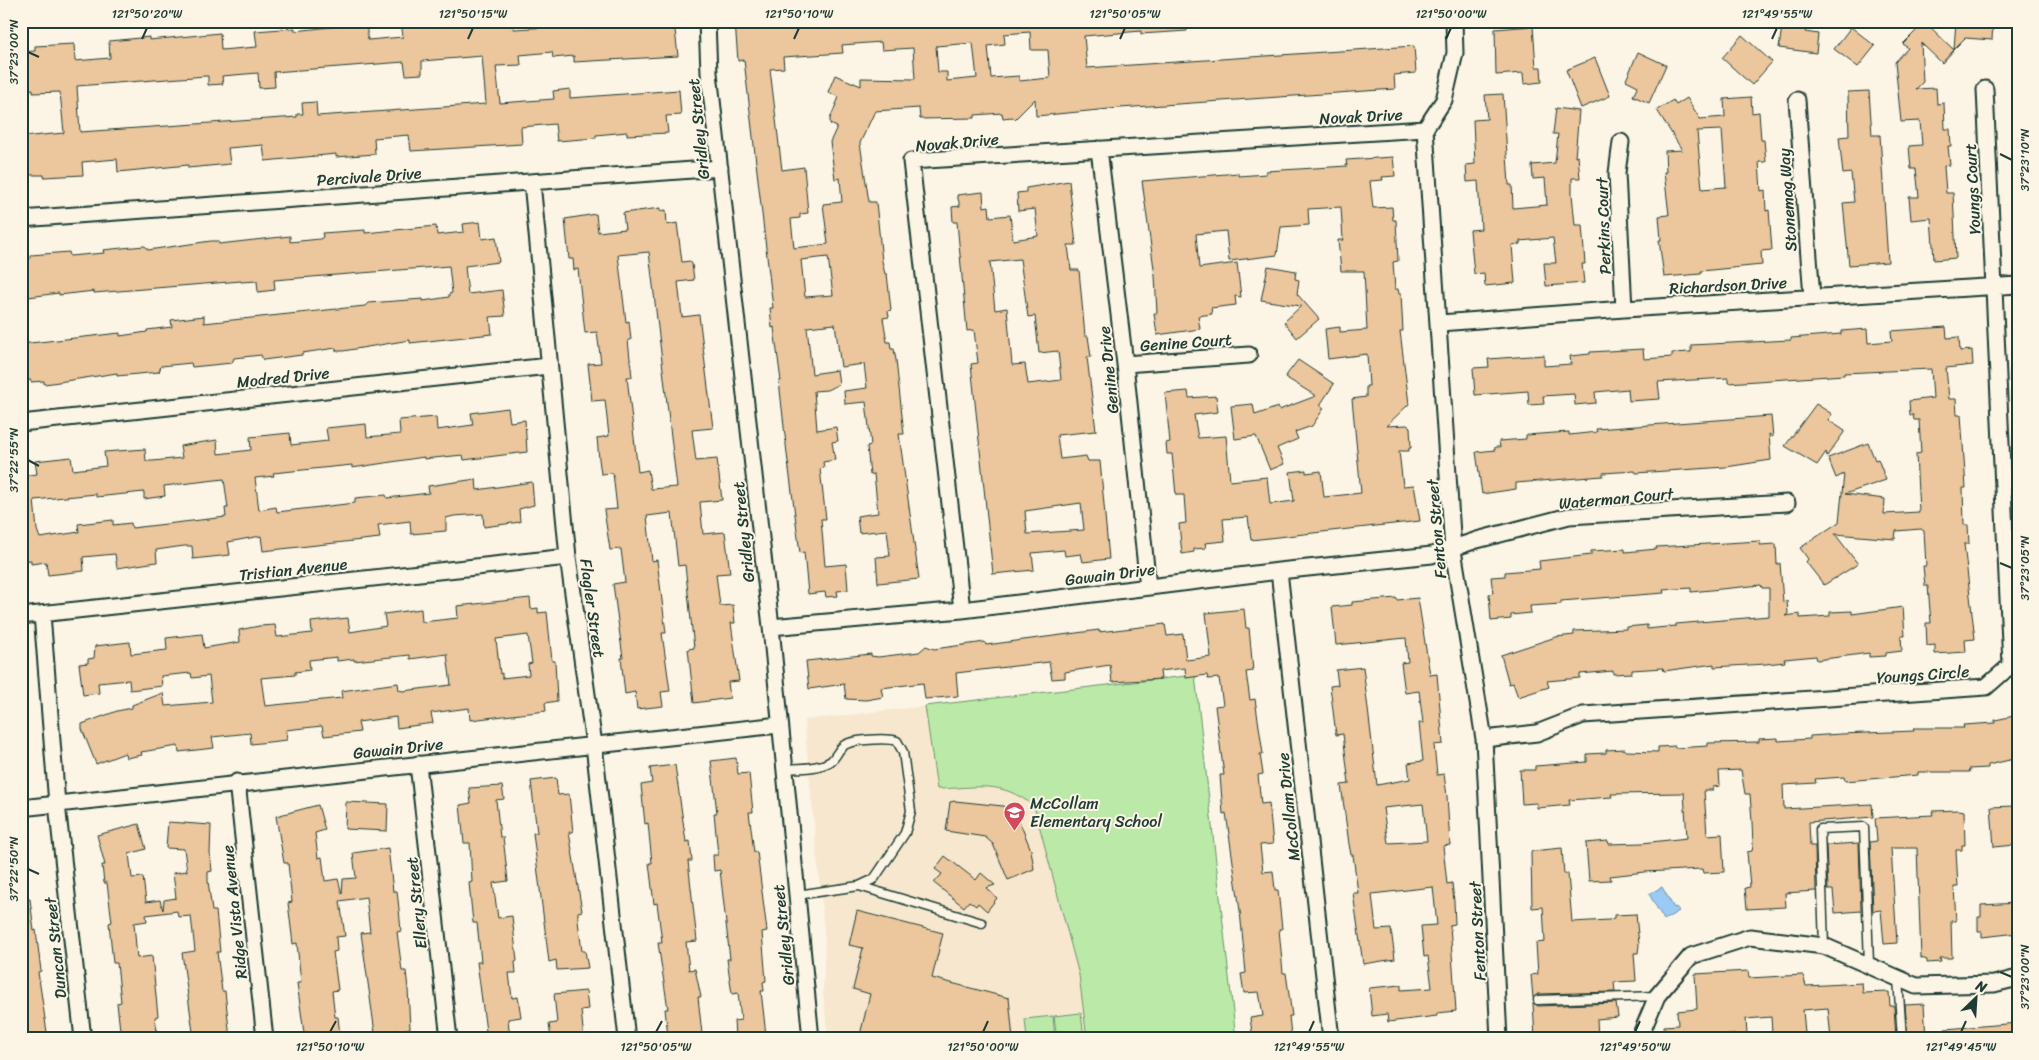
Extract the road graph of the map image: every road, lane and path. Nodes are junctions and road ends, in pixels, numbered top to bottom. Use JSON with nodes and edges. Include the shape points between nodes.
{"nodes":[{"id":1,"x":707,"y":21,"type":"edge"},
{"id":2,"x":1454,"y":21,"type":"edge"},
{"id":3,"x":1985,"y":89,"type":"dead end"},
{"id":4,"x":1797,"y":100,"type":"dead end"},
{"id":5,"x":1425,"y":129,"type":"junction"},
{"id":6,"x":1621,"y":142,"type":"dead end"},
{"id":7,"x":1099,"y":149,"type":"junction"},
{"id":8,"x":720,"y":168,"type":"junction"},
{"id":9,"x":532,"y":182,"type":"junction"},
{"id":10,"x":21,"y":219,"type":"edge"},
{"id":11,"x":2018,"y":285,"type":"edge"},
{"id":12,"x":1994,"y":286,"type":"junction"},
{"id":13,"x":1812,"y":298,"type":"junction"},
{"id":14,"x":1624,"y":309,"type":"junction"},
{"id":15,"x":1440,"y":323,"type":"junction"},
{"id":16,"x":1249,"y":354,"type":"dead end"},
{"id":17,"x":1125,"y":364,"type":"junction"},
{"id":18,"x":549,"y":366,"type":"junction"},
{"id":19,"x":21,"y":423,"type":"edge"},
{"id":20,"x":1786,"y":503,"type":"dead end"},
{"id":21,"x":1453,"y":550,"type":"junction"},
{"id":22,"x":568,"y":557,"type":"junction"},
{"id":23,"x":1280,"y":571,"type":"junction"},
{"id":24,"x":1148,"y":587,"type":"junction"},
{"id":25,"x":962,"y":610,"type":"junction"},
{"id":26,"x":42,"y":614,"type":"junction"},
{"id":27,"x":21,"y":616,"type":"edge"},
{"id":28,"x":771,"y":627,"type":"junction"},
{"id":29,"x":779,"y":725,"type":"junction"},
{"id":30,"x":1484,"y":739,"type":"junction"},
{"id":31,"x":594,"y":745,"type":"junction"},
{"id":32,"x":418,"y":764,"type":"junction"},
{"id":33,"x":784,"y":769,"type":"junction"},
{"id":34,"x":237,"y":782,"type":"junction"},
{"id":35,"x":57,"y":804,"type":"junction"},
{"id":36,"x":21,"y":808,"type":"edge"},
{"id":37,"x":859,"y":886,"type":"junction"},
{"id":38,"x":797,"y":895,"type":"junction"},
{"id":39,"x":982,"y":923,"type":"dead end"},
{"id":40,"x":1824,"y":946,"type":"junction"},
{"id":41,"x":1869,"y":964,"type":"junction"},
{"id":42,"x":1898,"y":978,"type":"junction"},
{"id":43,"x":2018,"y":978,"type":"edge"},
{"id":44,"x":1658,"y":996,"type":"junction"},
{"id":45,"x":1538,"y":1000,"type":"dead end"},
{"id":46,"x":83,"y":1039,"type":"edge"},
{"id":47,"x":264,"y":1039,"type":"edge"},
{"id":48,"x":449,"y":1039,"type":"edge"},
{"id":49,"x":628,"y":1039,"type":"edge"},
{"id":50,"x":812,"y":1039,"type":"edge"},
{"id":51,"x":1331,"y":1039,"type":"edge"},
{"id":52,"x":1499,"y":1039,"type":"edge"},
{"id":53,"x":1639,"y":1039,"type":"edge"},
{"id":54,"x":1902,"y":1039,"type":"edge"}],
"edges":[{"from":1,"to":8,"type":"street","name":"Gridley Street"},
{"from":2,"to":5,"type":"street","via":[[1455,54],[1444,100]]},
{"from":3,"to":12,"type":"street","name":"Youngs Court"},
{"from":4,"to":13,"type":"street","name":"Stonemag Way"},
{"from":5,"to":7,"type":"street","name":"Novak Drive"},
{"from":5,"to":15,"type":"street","name":"Fenton Street"},
{"from":6,"to":14,"type":"street","name":"Perkins Court","via":[[1617,173]]},
{"from":7,"to":17,"type":"street","name":"Genine Drive"},
{"from":7,"to":25,"type":"street","name":"Novak Drive","via":[[911,161]]},
{"from":8,"to":9,"type":"street","name":"Percivale Drive"},
{"from":8,"to":28,"type":"street","name":"Gridley Street"},
{"from":9,"to":10,"type":"street","name":"Percivale Drive"},
{"from":9,"to":18,"type":"street","name":"Flagler Street"},
{"from":11,"to":12,"type":"street","name":"Richardson Drive"},
{"from":12,"to":13,"type":"street","name":"Richardson Drive"},
{"from":12,"to":30,"type":"street","name":"Youngs Circle","via":[[2011,665],[1992,682],[1986,687],[1583,715],[1537,733]]},
{"from":13,"to":14,"type":"street","name":"Richardson Drive"},
{"from":14,"to":15,"type":"street","name":"Richardson Drive"},
{"from":15,"to":21,"type":"street","name":"Fenton Street"},
{"from":16,"to":17,"type":"street","name":"Genine Court"},
{"from":17,"to":24,"type":"street","name":"Genine Drive"},
{"from":18,"to":19,"type":"street","name":"Modred Drive"},
{"from":18,"to":22,"type":"street","name":"Flagler Street"},
{"from":20,"to":21,"type":"street","name":"Waterman Court","via":[[1569,516],[1477,540]]},
{"from":21,"to":23,"type":"street","name":"Gawain Drive"},
{"from":21,"to":30,"type":"street","name":"Fenton Street"},
{"from":22,"to":26,"type":"street","name":"Tristian Avenue"},
{"from":22,"to":31,"type":"street","name":"Flagler Street"},
{"from":23,"to":24,"type":"street","name":"Gawain Drive"},
{"from":23,"to":51,"type":"street","name":"McCollam Drive"},
{"from":24,"to":25,"type":"street","name":"Gawain Drive"},
{"from":25,"to":28,"type":"street","name":"Gawain Drive"},
{"from":26,"to":27,"type":"street","name":"Tristian Avenue"},
{"from":26,"to":35,"type":"street","name":"Duncan Street"},
{"from":28,"to":29,"type":"street","name":"Gridley Street"},
{"from":29,"to":31,"type":"street","name":"Gawain Drive"},
{"from":29,"to":33,"type":"street","name":"Gridley Street"},
{"from":30,"to":52,"type":"street","name":"Fenton Street"},
{"from":31,"to":32,"type":"street","name":"Gawain Drive"},
{"from":31,"to":49,"type":"street","name":"Flagler Street"},
{"from":32,"to":34,"type":"street","name":"Gawain Drive"},
{"from":32,"to":48,"type":"street","name":"Ellery Street"},
{"from":33,"to":37,"type":"lane","via":[[831,761],[849,742],[898,741],[903,752],[910,822],[874,878]]},
{"from":33,"to":38,"type":"street","name":"Gridley Street"},
{"from":34,"to":35,"type":"street","name":"Gawain Drive"},
{"from":34,"to":47,"type":"street","name":"Ridge Vista Avenue"},
{"from":35,"to":36,"type":"street","name":"Gawain Drive"},
{"from":35,"to":46,"type":"street","name":"Duncan Street"},
{"from":37,"to":38,"type":"lane"},
{"from":37,"to":39,"type":"lane"},
{"from":38,"to":50,"type":"street","name":"Gridley Street"},
{"from":40,"to":41,"type":"street"},
{"from":40,"to":41,"type":"lane","via":[[1820,829],[1864,827]]},
{"from":40,"to":44,"type":"street","via":[[1750,937],[1691,956]]},
{"from":41,"to":42,"type":"street"},
{"from":42,"to":43,"type":"street","via":[[1916,986],[1994,984]]},
{"from":42,"to":54,"type":"lane"},
{"from":44,"to":45,"type":"lane"},
{"from":44,"to":53,"type":"street"}]}
